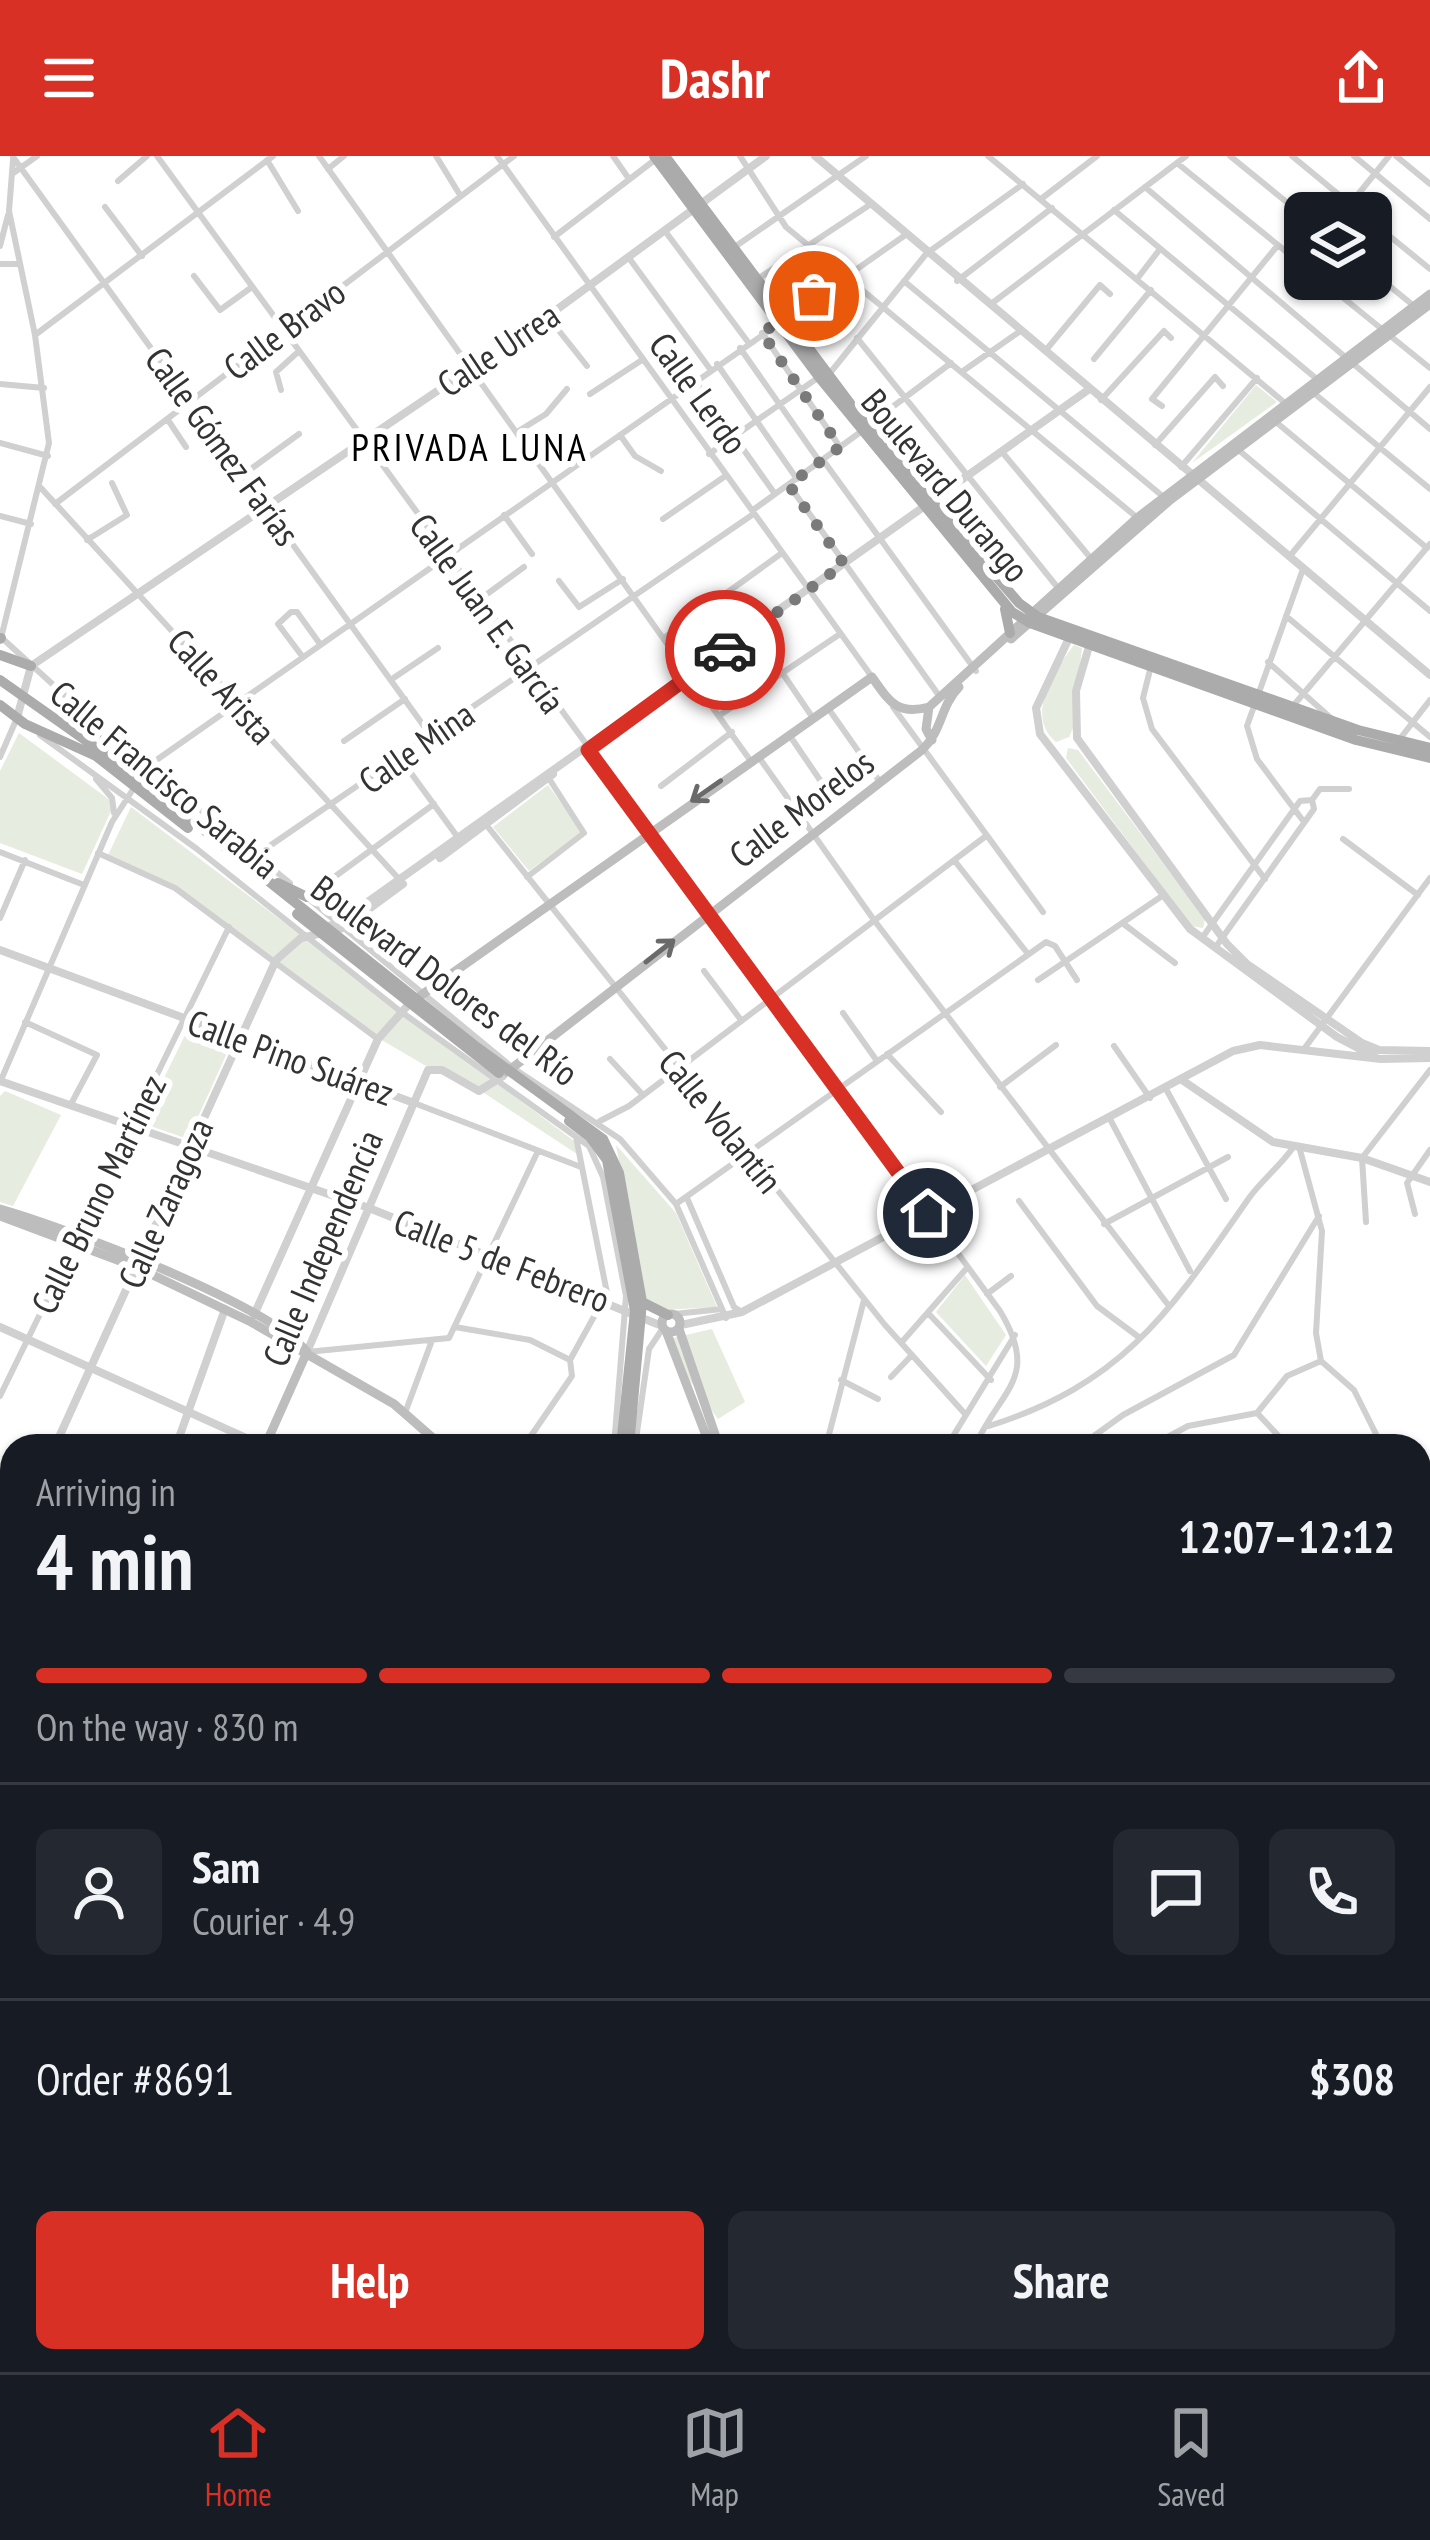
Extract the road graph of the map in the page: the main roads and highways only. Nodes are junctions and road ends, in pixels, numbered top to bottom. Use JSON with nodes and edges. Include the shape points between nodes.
{"nodes":[{"id":1,"x":659,"y":157,"type":"edge"},
{"id":2,"x":697,"y":206,"type":"junction"},
{"id":3,"x":1426,"y":302,"type":"edge"},
{"id":4,"x":780,"y":320,"type":"junction"},
{"id":5,"x":1351,"y":360,"type":"junction"},
{"id":6,"x":1310,"y":390,"type":"junction"},
{"id":7,"x":927,"y":506,"type":"junction"},
{"id":8,"x":1000,"y":600,"type":"junction"},
{"id":9,"x":1031,"y":618,"type":"junction"},
{"id":10,"x":1010,"y":632,"type":"junction"},
{"id":11,"x":1091,"y":640,"type":"junction"},
{"id":12,"x":0,"y":656,"type":"edge"},
{"id":13,"x":32,"y":667,"type":"road end"},
{"id":14,"x":974,"y":669,"type":"junction"},
{"id":15,"x":0,"y":680,"type":"edge"},
{"id":16,"x":1255,"y":698,"type":"junction"},
{"id":17,"x":943,"y":700,"type":"junction"},
{"id":18,"x":0,"y":705,"type":"edge"},
{"id":19,"x":929,"y":707,"type":"junction"},
{"id":20,"x":1290,"y":710,"type":"junction"},
{"id":21,"x":60,"y":720,"type":"junction"},
{"id":22,"x":114,"y":739,"type":"road end"},
{"id":23,"x":932,"y":740,"type":"junction"},
{"id":24,"x":1397,"y":747,"type":"junction"},
{"id":25,"x":1430,"y":748,"type":"edge"},
{"id":26,"x":1430,"y":758,"type":"edge"},
{"id":27,"x":137,"y":781,"type":"junction"},
{"id":28,"x":261,"y":877,"type":"junction"},
{"id":29,"x":307,"y":897,"type":"road end"},
{"id":30,"x":326,"y":930,"type":"junction"},
{"id":31,"x":366,"y":947,"type":"road end"},
{"id":32,"x":359,"y":964,"type":"junction"},
{"id":33,"x":389,"y":978,"type":"junction"},
{"id":34,"x":367,"y":985,"type":"road end"},
{"id":35,"x":412,"y":1002,"type":"junction"},
{"id":36,"x":505,"y":1074,"type":"junction"},
{"id":37,"x":0,"y":1212,"type":"edge"},
{"id":38,"x":636,"y":1309,"type":"junction"},
{"id":39,"x":666,"y":1321,"type":"junction"},
{"id":40,"x":307,"y":1352,"type":"junction"},
{"id":41,"x":631,"y":1358,"type":"junction"},
{"id":42,"x":622,"y":1371,"type":"road end"},
{"id":43,"x":646,"y":1371,"type":"road end"},
{"id":44,"x":636,"y":1384,"type":"junction"},
{"id":45,"x":270,"y":1434,"type":"edge"},
{"id":46,"x":429,"y":1434,"type":"edge"},
{"id":47,"x":626,"y":1434,"type":"edge"},
{"id":48,"x":627,"y":1434,"type":"edge"},
{"id":49,"x":706,"y":1434,"type":"edge"},
{"id":50,"x":715,"y":1434,"type":"edge"}],
"edges":[{"from":1,"to":2,"type":"main road","name":"Boulevard Durango"},
{"from":2,"to":4,"type":"main road","name":"Boulevard Durango"},
{"from":2,"to":4,"type":"main road","name":"Boulevard Durango"},
{"from":3,"to":5,"type":"main road"},
{"from":4,"to":7,"type":"main road","name":"Boulevard Durango"},
{"from":5,"to":6,"type":"main road"},
{"from":5,"to":6,"type":"main road"},
{"from":6,"to":9,"type":"main road","via":[[1140,520]]},
{"from":7,"to":8,"type":"main road","name":"Boulevard Durango"},
{"from":7,"to":9,"type":"main road","name":"Boulevard Durango"},
{"from":8,"to":9,"type":"main road","name":"Boulevard Durango"},
{"from":8,"to":10,"type":"main road"},
{"from":9,"to":10,"type":"main road"},
{"from":9,"to":11,"type":"main road","name":"Boulevard Durango"},
{"from":9,"to":14,"type":"main road"},
{"from":10,"to":14,"type":"main road"},
{"from":11,"to":16,"type":"main road","name":"Boulevard Durango"},
{"from":11,"to":16,"type":"main road","name":"Boulevard Durango"},
{"from":12,"to":13,"type":"main road"},
{"from":14,"to":17,"type":"main road"},
{"from":15,"to":21,"type":"main road","name":"Boulevard Dolores del Río"},
{"from":16,"to":20,"type":"main road","name":"Boulevard Durango"},
{"from":17,"to":19,"type":"main road"},
{"from":17,"to":23,"type":"main road"},
{"from":18,"to":27,"type":"main road","name":"Boulevard Dolores del Río"},
{"from":19,"to":23,"type":"main road"},
{"from":19,"to":35,"type":"main road","name":"Calle Lerdo","one_way":true,"via":[[893,707],[872,677]]},
{"from":20,"to":24,"type":"main road","name":"Boulevard Durango"},
{"from":20,"to":24,"type":"main road","name":"Boulevard Durango"},
{"from":21,"to":22,"type":"main road"},
{"from":21,"to":27,"type":"main road","name":"Boulevard Dolores del Río"},
{"from":36,"to":23,"type":"main road","name":"Calle Morelos","one_way":true},
{"from":24,"to":25,"type":"main road","name":"Boulevard Durango"},
{"from":24,"to":26,"type":"main road","name":"Boulevard Durango"},
{"from":27,"to":28,"type":"main road","name":"Boulevard Dolores del Río"},
{"from":27,"to":30,"type":"main road","name":"Boulevard Dolores del Río"},
{"from":28,"to":29,"type":"main road"},
{"from":28,"to":30,"type":"main road","name":"Boulevard Dolores del Río"},
{"from":30,"to":32,"type":"main road","name":"Boulevard Dolores del Río"},
{"from":30,"to":33,"type":"main road","name":"Boulevard Dolores del Río"},
{"from":31,"to":33,"type":"main road"},
{"from":32,"to":34,"type":"main road"},
{"from":32,"to":35,"type":"main road","name":"Boulevard Dolores del Río"},
{"from":33,"to":35,"type":"main road","name":"Boulevard Dolores del Río"},
{"from":35,"to":36,"type":"main road","name":"Boulevard Dolores del Río"},
{"from":36,"to":38,"type":"main road","name":"Boulevard Dolores del Río","via":[[602,1151]]},
{"from":37,"to":40,"type":"main road","via":[[227,1305]]},
{"from":38,"to":39,"type":"main road"},
{"from":38,"to":41,"type":"main road","name":"Boulevard Dolores del Río"},
{"from":38,"to":44,"type":"main road","name":"Boulevard Dolores del Río"},
{"from":39,"to":49,"type":"main road"},
{"from":39,"to":50,"type":"main road","via":[[680,1327]]},
{"from":40,"to":45,"type":"main road","name":"Calle Independencia"},
{"from":40,"to":46,"type":"main road"},
{"from":41,"to":42,"type":"main road"},
{"from":41,"to":47,"type":"main road","name":"Boulevard Dolores del Río"},
{"from":43,"to":44,"type":"main road"},
{"from":44,"to":48,"type":"main road","name":"Boulevard Dolores del Río"}]}
